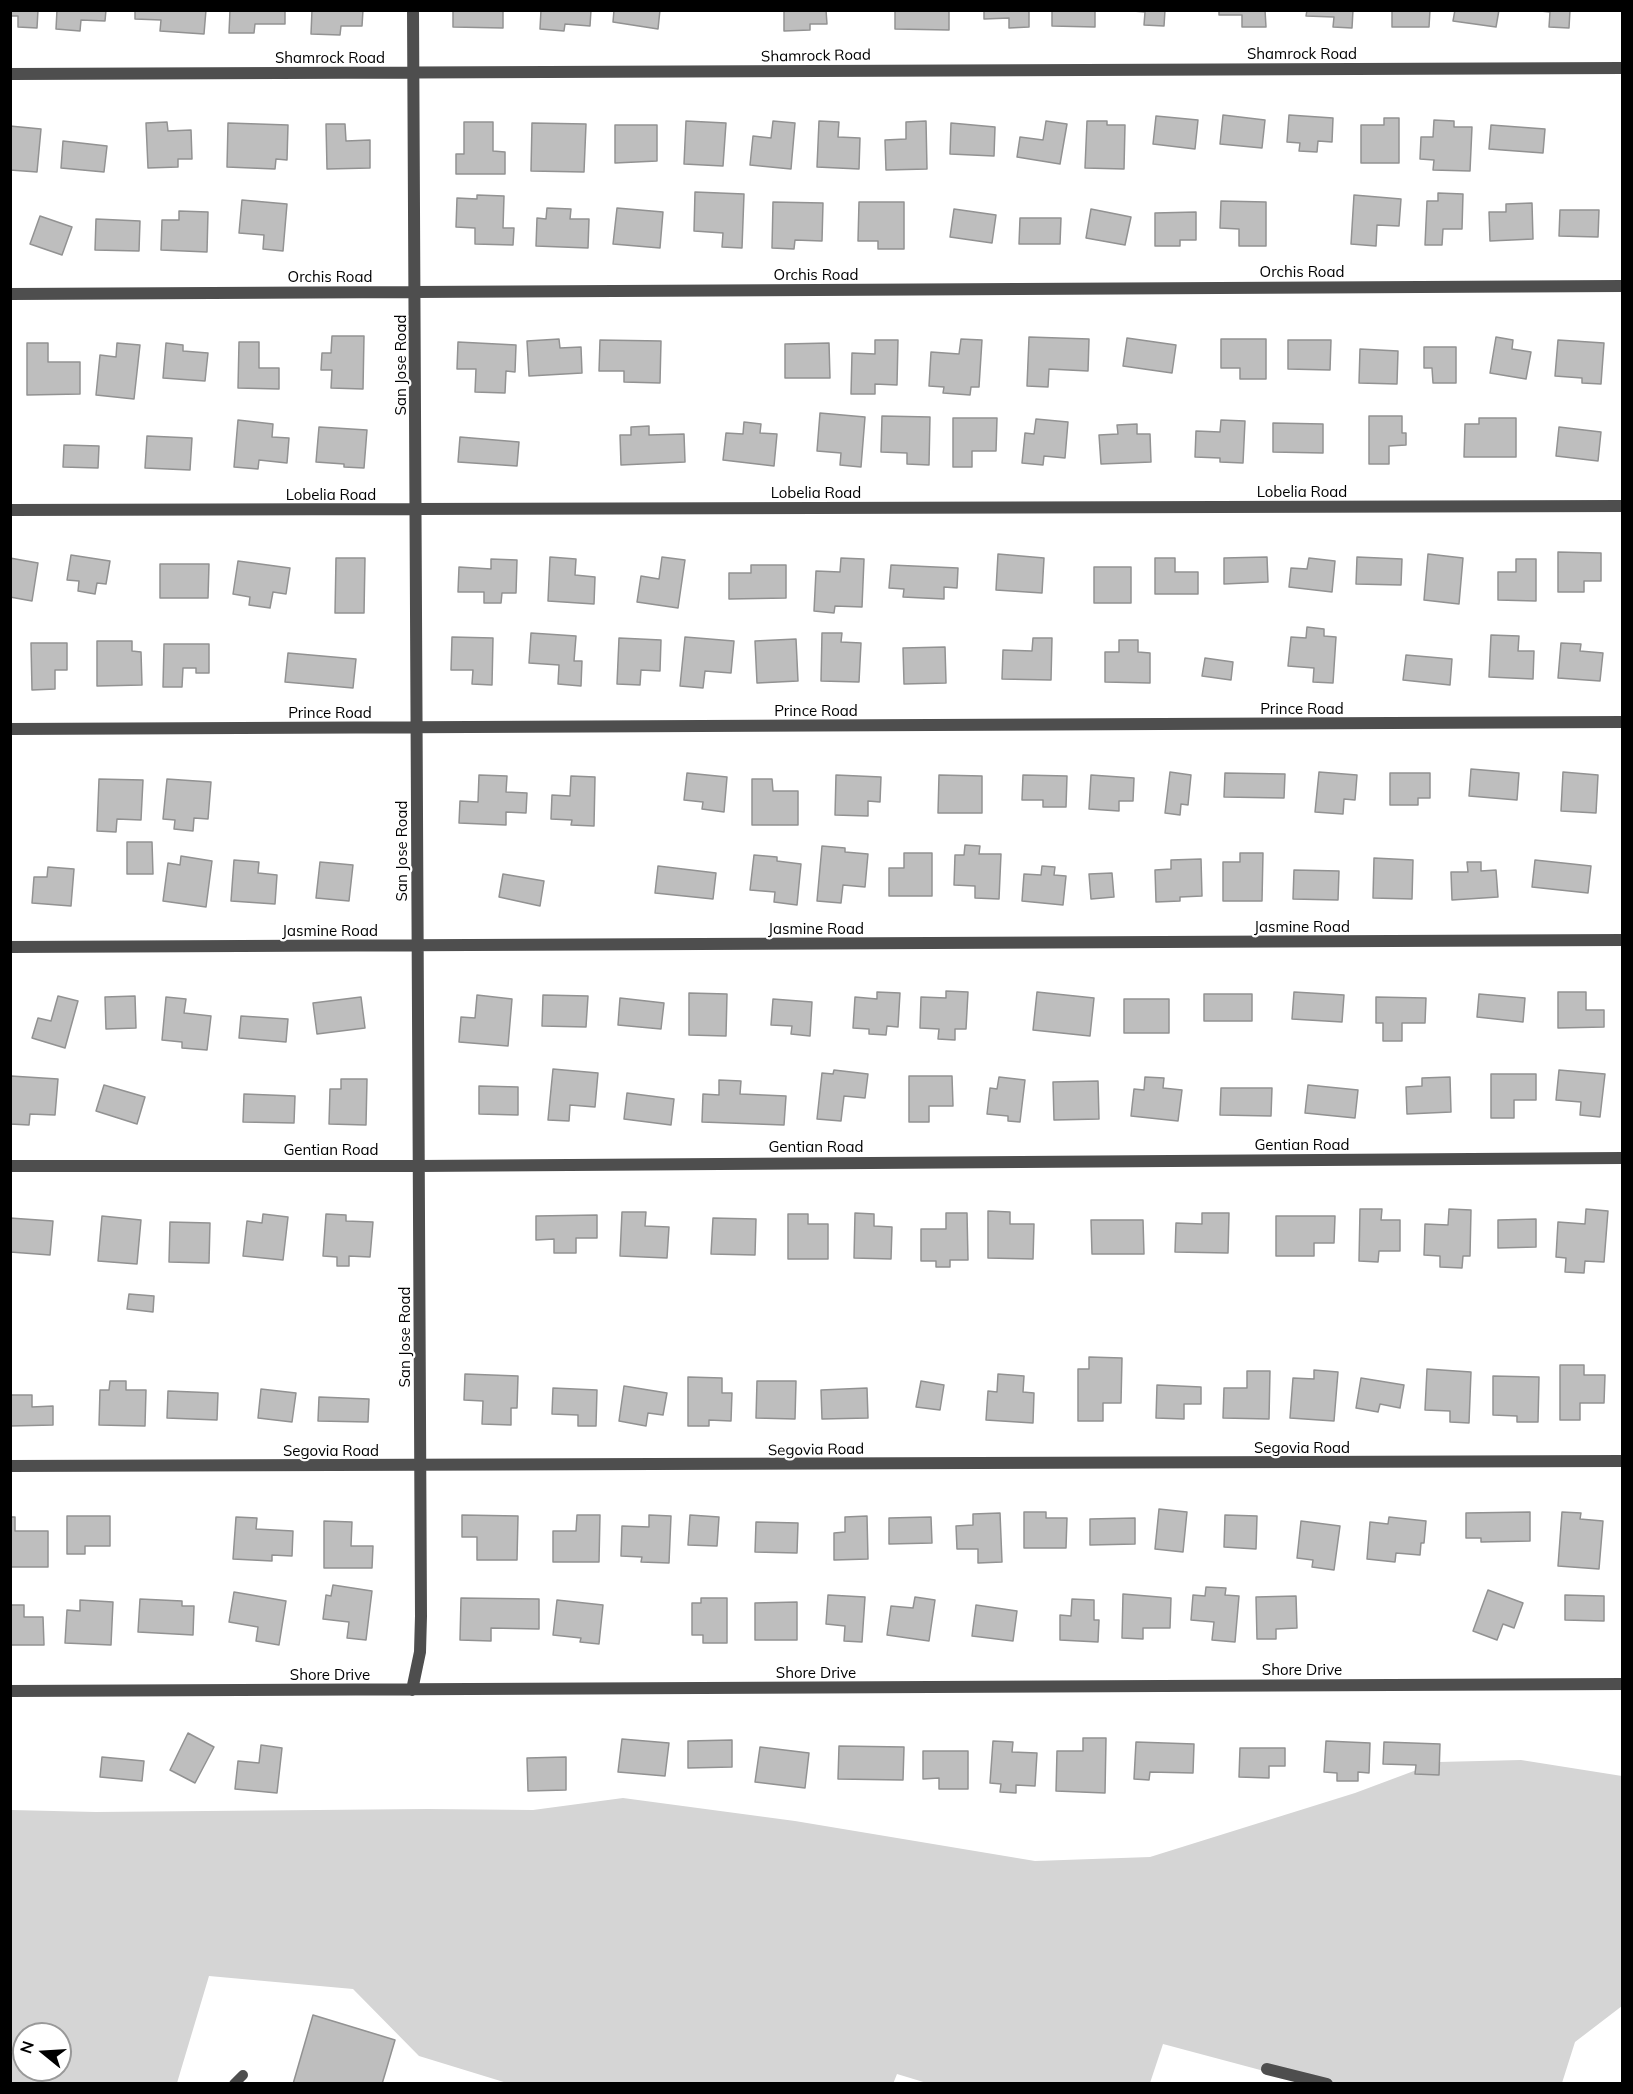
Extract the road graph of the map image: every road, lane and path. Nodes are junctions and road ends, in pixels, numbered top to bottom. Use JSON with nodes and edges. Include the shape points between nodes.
{"nodes":[{"id":1,"x":413,"y":10,"type":"edge"},
{"id":2,"x":1623,"y":68,"type":"edge"},
{"id":3,"x":414,"y":73,"type":"junction"},
{"id":4,"x":10,"y":74,"type":"edge"},
{"id":5,"x":1623,"y":286,"type":"edge"},
{"id":6,"x":415,"y":292,"type":"junction"},
{"id":7,"x":10,"y":294,"type":"edge"},
{"id":8,"x":1623,"y":506,"type":"edge"},
{"id":9,"x":10,"y":510,"type":"edge"},
{"id":10,"x":416,"y":510,"type":"junction"},
{"id":11,"x":1623,"y":722,"type":"edge"},
{"id":12,"x":416,"y":728,"type":"junction"},
{"id":13,"x":10,"y":729,"type":"edge"},
{"id":14,"x":1623,"y":940,"type":"edge"},
{"id":15,"x":418,"y":946,"type":"junction"},
{"id":16,"x":10,"y":947,"type":"edge"},
{"id":17,"x":1623,"y":1158,"type":"edge"},
{"id":18,"x":10,"y":1166,"type":"edge"},
{"id":19,"x":419,"y":1166,"type":"junction"},
{"id":20,"x":1623,"y":1461,"type":"edge"},
{"id":21,"x":10,"y":1466,"type":"edge"},
{"id":22,"x":420,"y":1466,"type":"junction"},
{"id":23,"x":1623,"y":1684,"type":"edge"},
{"id":24,"x":412,"y":1690,"type":"junction"},
{"id":25,"x":10,"y":1691,"type":"edge"},
{"id":26,"x":1267,"y":2069,"type":"dead end"},
{"id":27,"x":243,"y":2075,"type":"dead end"},
{"id":28,"x":234,"y":2084,"type":"edge"},
{"id":29,"x":1327,"y":2084,"type":"edge"}],
"edges":[{"from":1,"to":3,"type":"street","name":"San Jose Road"},
{"from":2,"to":3,"type":"street","name":"Shamrock Road"},
{"from":3,"to":4,"type":"street","name":"Shamrock Road"},
{"from":3,"to":6,"type":"street","name":"San Jose Road"},
{"from":5,"to":6,"type":"street","name":"Orchis Road"},
{"from":6,"to":7,"type":"street","name":"Orchis Road"},
{"from":6,"to":10,"type":"street","name":"San Jose Road"},
{"from":8,"to":10,"type":"street","name":"Lobelia Road"},
{"from":9,"to":10,"type":"street","name":"Lobelia Road"},
{"from":10,"to":12,"type":"street","name":"San Jose Road"},
{"from":11,"to":12,"type":"street","name":"Prince Road"},
{"from":12,"to":13,"type":"street","name":"Prince Road"},
{"from":12,"to":15,"type":"street","name":"San Jose Road"},
{"from":14,"to":15,"type":"street","name":"Jasmine Road"},
{"from":15,"to":16,"type":"street","name":"Jasmine Road"},
{"from":15,"to":19,"type":"street","name":"San Jose Road"},
{"from":17,"to":19,"type":"street","name":"Gentian Road"},
{"from":18,"to":19,"type":"street","name":"Gentian Road"},
{"from":19,"to":22,"type":"street","name":"San Jose Road"},
{"from":20,"to":22,"type":"street","name":"Segovia Road"},
{"from":21,"to":22,"type":"street","name":"Segovia Road"},
{"from":22,"to":24,"type":"street","name":"San Jose Road","via":[[420,1652]]},
{"from":23,"to":24,"type":"street","name":"Shore Drive"},
{"from":24,"to":25,"type":"street","name":"Shore Drive"},
{"from":26,"to":29,"type":"street"},
{"from":27,"to":28,"type":"lane"}]}
